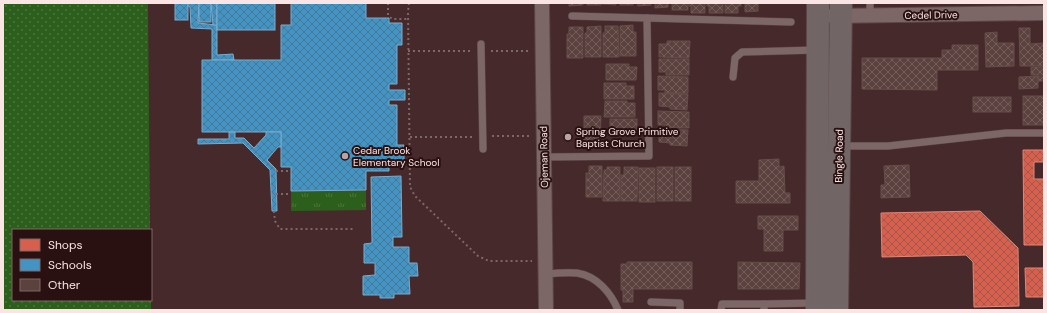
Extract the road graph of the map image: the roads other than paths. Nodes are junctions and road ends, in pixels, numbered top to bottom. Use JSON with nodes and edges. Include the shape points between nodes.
{"nodes":[{"id":1,"x":542,"y":3,"type":"edge"},
{"id":2,"x":870,"y":9,"type":"edge"},
{"id":3,"x":818,"y":10,"type":"edge"},
{"id":4,"x":841,"y":10,"type":"edge"},
{"id":5,"x":1044,"y":13,"type":"edge"},
{"id":6,"x":572,"y":16,"type":"dead end"},
{"id":7,"x":647,"y":18,"type":"junction"},
{"id":8,"x":791,"y":22,"type":"dead end"},
{"id":9,"x":481,"y":48,"type":"road end"},
{"id":10,"x":818,"y":50,"type":"junction"},
{"id":11,"x":733,"y":77,"type":"dead end"},
{"id":12,"x":1044,"y":133,"type":"edge"},
{"id":13,"x":483,"y":149,"type":"dead end"},
{"id":14,"x":839,"y":155,"type":"junction"},
{"id":15,"x":544,"y":157,"type":"junction"},
{"id":16,"x":818,"y":164,"type":"junction"},
{"id":17,"x":545,"y":267,"type":"junction"},
{"id":18,"x":651,"y":302,"type":"dead end"},
{"id":19,"x":764,"y":307,"type":"edge"},
{"id":20,"x":824,"y":308,"type":"edge"},
{"id":21,"x":546,"y":310,"type":"edge"},
{"id":22,"x":618,"y":310,"type":"edge"},
{"id":23,"x":680,"y":310,"type":"edge"},
{"id":24,"x":722,"y":310,"type":"edge"}],
"edges":[{"from":1,"to":15,"type":"street","name":"Ojeman Road"},
{"from":2,"to":4,"type":"street","name":"Cedel Drive"},
{"from":2,"to":5,"type":"street","name":"Cedel Drive"},
{"from":3,"to":4,"type":"street","name":"Cedel Drive"},
{"from":3,"to":10,"type":"main road"},
{"from":4,"to":14,"type":"main road","name":"Bingle Road"},
{"from":6,"to":7,"type":"lane"},
{"from":7,"to":8,"type":"lane"},
{"from":7,"to":15,"type":"lane","via":[[649,156]]},
{"from":9,"to":13,"type":"lane"},
{"from":10,"to":11,"type":"lane","via":[[742,52],[735,58]]},
{"from":10,"to":16,"type":"main road"},
{"from":12,"to":14,"type":"lane","via":[[1006,133],[888,146]]},
{"from":14,"to":16,"type":"main road"},
{"from":14,"to":20,"type":"main road","name":"Bingle Road"},
{"from":15,"to":17,"type":"street","name":"Ojeman Road"},
{"from":16,"to":20,"type":"main road"},
{"from":17,"to":21,"type":"street","name":"Ojeman Road"},
{"from":17,"to":22,"type":"lane","via":[[591,277],[605,289]]},
{"from":18,"to":23,"type":"lane","via":[[680,303]]},
{"from":19,"to":20,"type":"lane"},
{"from":19,"to":24,"type":"lane","via":[[722,304]]}]}
